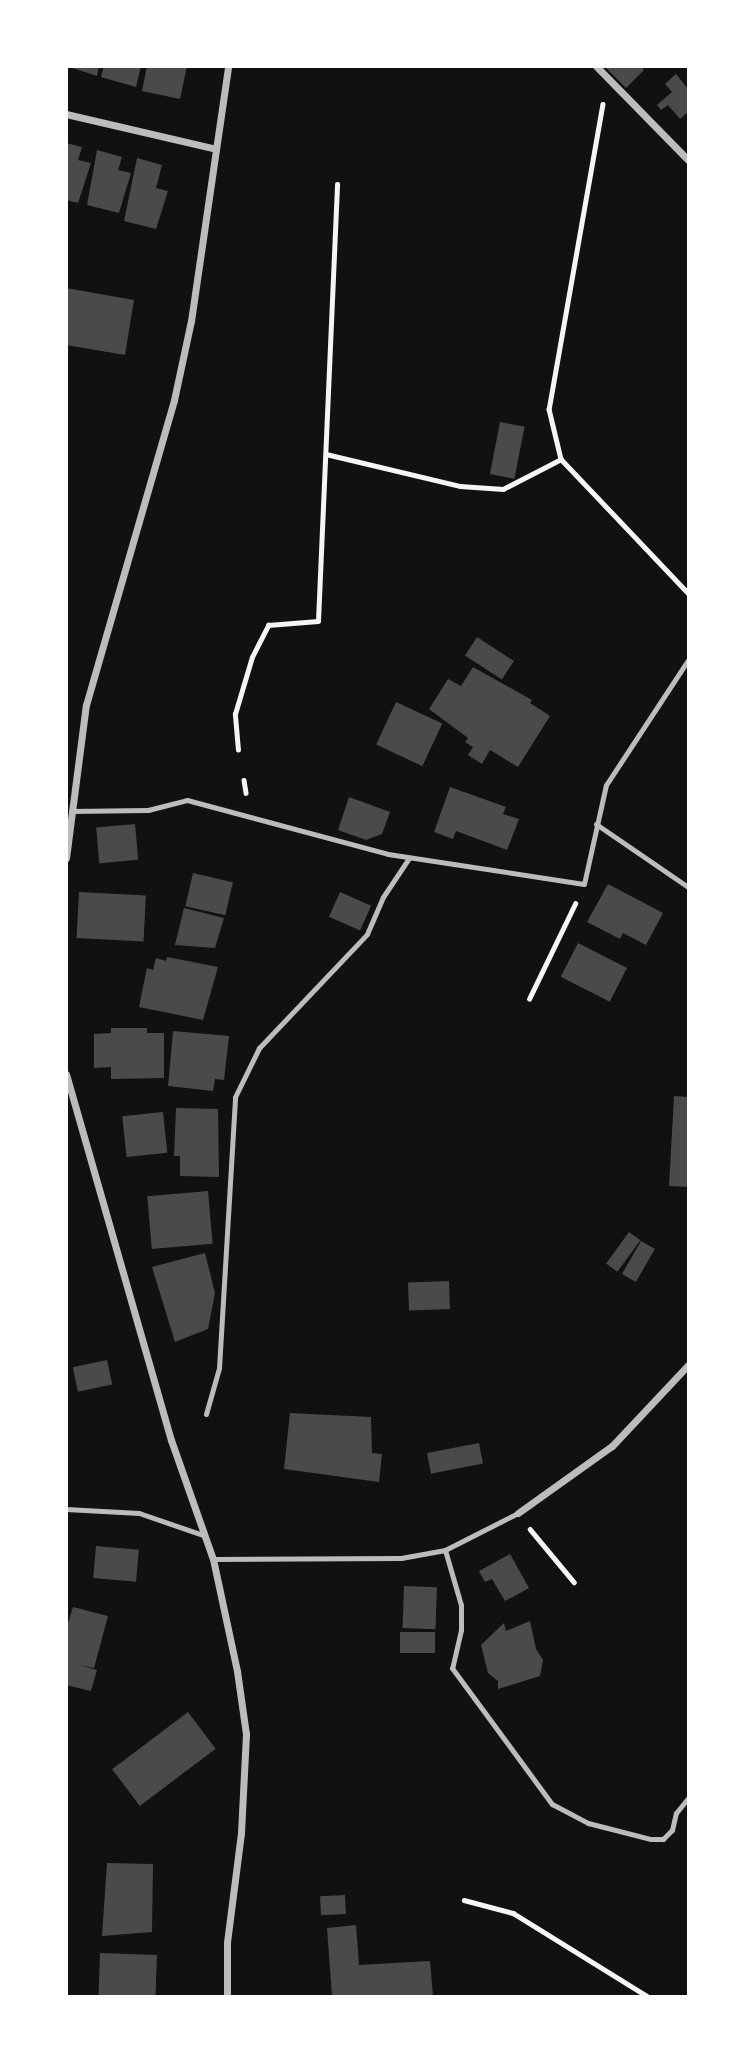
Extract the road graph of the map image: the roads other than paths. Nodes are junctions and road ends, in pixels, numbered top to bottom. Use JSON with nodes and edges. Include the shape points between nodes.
{"nodes":[{"id":1,"x":228,"y":66,"type":"edge"},
{"id":2,"x":596,"y":66,"type":"edge"},
{"id":3,"x":66,"y":114,"type":"edge"},
{"id":4,"x":216,"y":149,"type":"junction"},
{"id":5,"x":688,"y":160,"type":"edge"},
{"id":6,"x":688,"y":660,"type":"edge"},
{"id":7,"x":71,"y":811,"type":"junction"},
{"id":8,"x":596,"y":824,"type":"junction"},
{"id":9,"x":66,"y":858,"type":"edge"},
{"id":10,"x":409,"y":858,"type":"junction"},
{"id":11,"x":688,"y":887,"type":"edge"},
{"id":12,"x":66,"y":1074,"type":"edge"},
{"id":13,"x":688,"y":1365,"type":"edge"},
{"id":14,"x":206,"y":1414,"type":"dead end"},
{"id":15,"x":66,"y":1509,"type":"edge"},
{"id":16,"x":518,"y":1513,"type":"joint"},
{"id":17,"x":203,"y":1535,"type":"junction"},
{"id":18,"x":445,"y":1550,"type":"junction"},
{"id":19,"x":212,"y":1559,"type":"junction"},
{"id":20,"x":688,"y":1798,"type":"edge"},
{"id":21,"x":227,"y":1997,"type":"edge"}],
"edges":[{"from":1,"to":4,"type":"street"},
{"from":2,"to":5,"type":"street"},
{"from":3,"to":4,"type":"street"},
{"from":4,"to":7,"type":"street","via":[[174,400],[86,705]]},
{"from":6,"to":8,"type":"lane","via":[[606,785]]},
{"from":7,"to":9,"type":"street"},
{"from":7,"to":10,"type":"lane","via":[[148,810],[187,800]]},
{"from":8,"to":10,"type":"lane","via":[[584,884]]},
{"from":8,"to":11,"type":"lane"},
{"from":10,"to":14,"type":"lane","via":[[383,897],[367,934],[259,1048],[235,1097],[219,1368]]},
{"from":12,"to":17,"type":"street","via":[[171,1440]]},
{"from":13,"to":16,"type":"street","via":[[612,1446]]},
{"from":15,"to":17,"type":"lane","via":[[139,1513]]},
{"from":16,"to":18,"type":"lane"},
{"from":17,"to":19,"type":"street"},
{"from":18,"to":19,"type":"lane","via":[[401,1558]]},
{"from":18,"to":20,"type":"lane","via":[[461,1605],[461,1630],[452,1668],[552,1804],[588,1823],[663,1839]]},
{"from":19,"to":21,"type":"street","via":[[246,1734],[241,1833],[227,1943]]}]}
